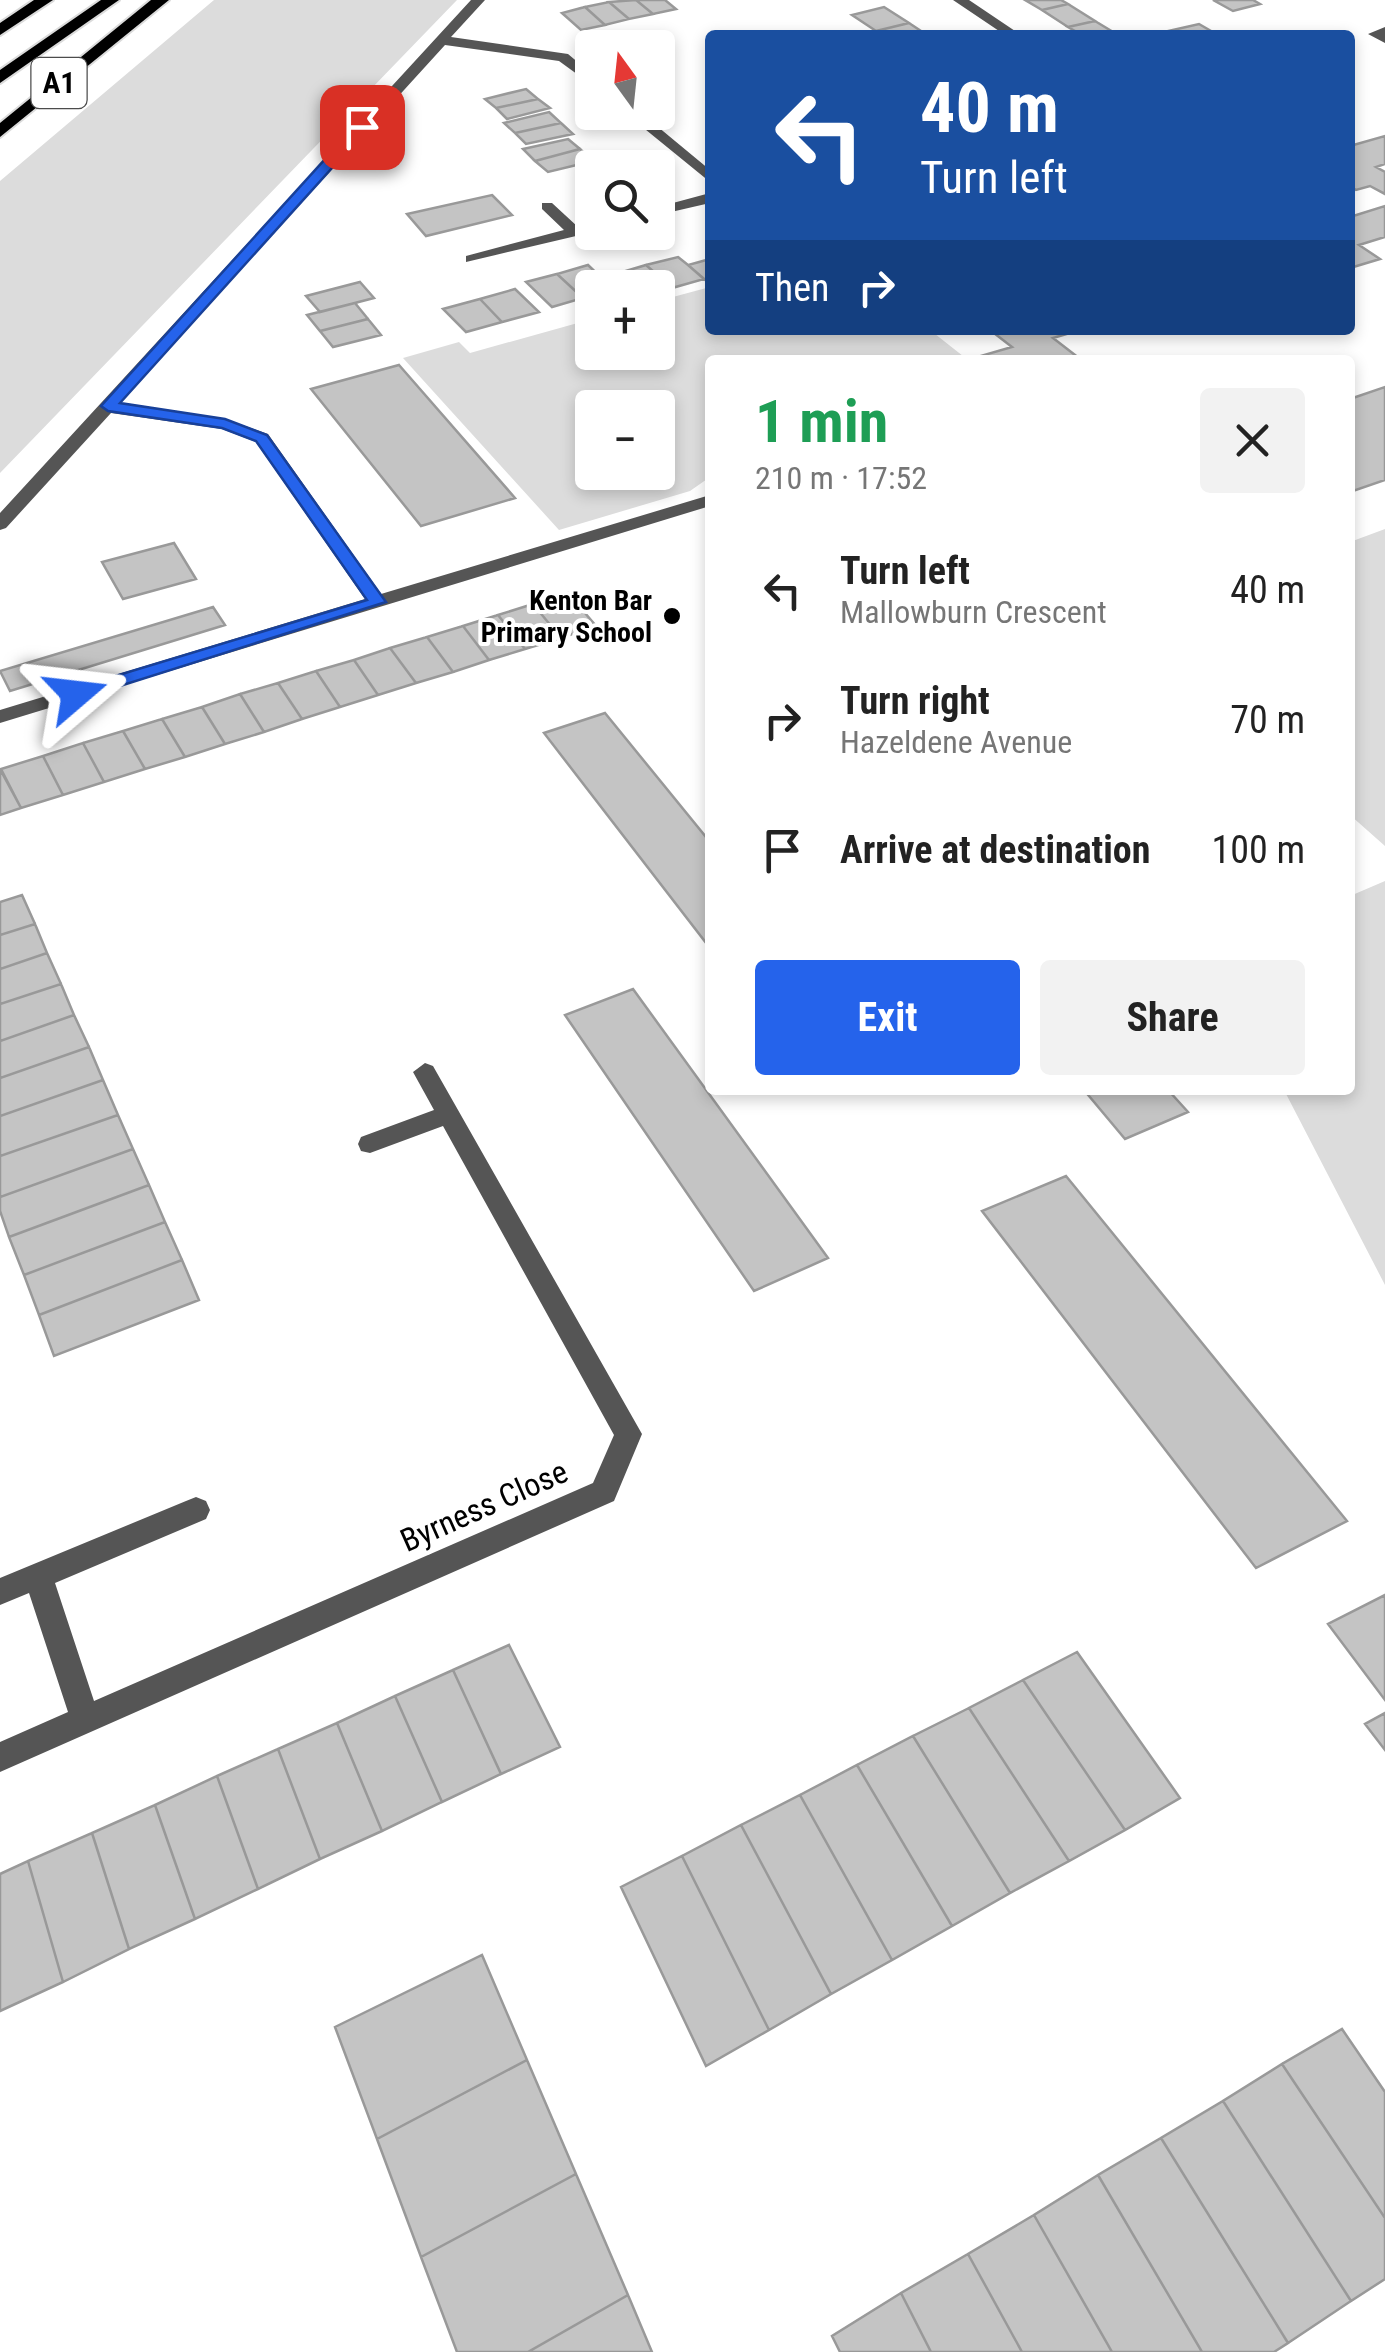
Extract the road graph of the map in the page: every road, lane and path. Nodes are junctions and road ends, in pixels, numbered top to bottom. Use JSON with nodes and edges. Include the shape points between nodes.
{"nodes":[{"id":1,"x":45,"y":0,"type":"edge"},
{"id":2,"x":110,"y":0,"type":"edge"},
{"id":3,"x":161,"y":0,"type":"edge"},
{"id":4,"x":478,"y":0,"type":"edge"},
{"id":5,"x":960,"y":0,"type":"edge"},
{"id":6,"x":0,"y":30,"type":"edge"},
{"id":7,"x":1006,"y":30,"type":"edge"},
{"id":8,"x":1385,"y":32,"type":"edge"},
{"id":9,"x":1385,"y":39,"type":"edge"},
{"id":10,"x":441,"y":40,"type":"junction"},
{"id":11,"x":575,"y":67,"type":"edge"},
{"id":12,"x":0,"y":78,"type":"edge"},
{"id":13,"x":653,"y":130,"type":"edge"},
{"id":14,"x":0,"y":132,"type":"edge"},
{"id":15,"x":705,"y":174,"type":"edge"},
{"id":16,"x":705,"y":199,"type":"edge"},
{"id":17,"x":547,"y":206,"type":"dead end"},
{"id":18,"x":675,"y":207,"type":"edge"},
{"id":19,"x":575,"y":224,"type":"edge"},
{"id":20,"x":575,"y":232,"type":"edge"},
{"id":21,"x":472,"y":260,"type":"dead end"},
{"id":22,"x":108,"y":406,"type":"junction"},
{"id":23,"x":705,"y":502,"type":"edge"},
{"id":24,"x":0,"y":524,"type":"edge"},
{"id":25,"x":378,"y":602,"type":"junction"},
{"id":26,"x":0,"y":717,"type":"edge"},
{"id":27,"x":426,"y":1072,"type":"dead end"},
{"id":28,"x":449,"y":1114,"type":"junction"},
{"id":29,"x":370,"y":1144,"type":"dead end"},
{"id":30,"x":196,"y":1510,"type":"dead end"},
{"id":31,"x":38,"y":1576,"type":"junction"},
{"id":32,"x":0,"y":1592,"type":"edge"},
{"id":33,"x":85,"y":1719,"type":"junction"},
{"id":34,"x":0,"y":1756,"type":"edge"}],
"edges":[{"from":1,"to":6,"type":"highway","number":"A1"},
{"from":2,"to":12,"type":"highway","number":"A1"},
{"from":3,"to":14,"type":"highway","number":"A1"},
{"from":4,"to":10,"type":"street"},
{"from":5,"to":7,"type":"street"},
{"from":8,"to":9,"type":"street","via":[[1375,34]]},
{"from":10,"to":11,"type":"street","via":[[563,57]]},
{"from":10,"to":22,"type":"street"},
{"from":13,"to":15,"type":"street"},
{"from":16,"to":18,"type":"street"},
{"from":17,"to":19,"type":"street"},
{"from":20,"to":21,"type":"street"},
{"from":22,"to":24,"type":"street"},
{"from":22,"to":25,"type":"street","via":[[225,424],[262,438]]},
{"from":23,"to":25,"type":"street"},
{"from":25,"to":26,"type":"street"},
{"from":27,"to":28,"type":"street","name":"Byrness Close"},
{"from":28,"to":29,"type":"street"},
{"from":28,"to":33,"type":"street","name":"Byrness Close","via":[[628,1434],[604,1492]]},
{"from":30,"to":31,"type":"street"},
{"from":31,"to":32,"type":"street"},
{"from":31,"to":33,"type":"street"},
{"from":33,"to":34,"type":"street","name":"Byrness Close"}]}
